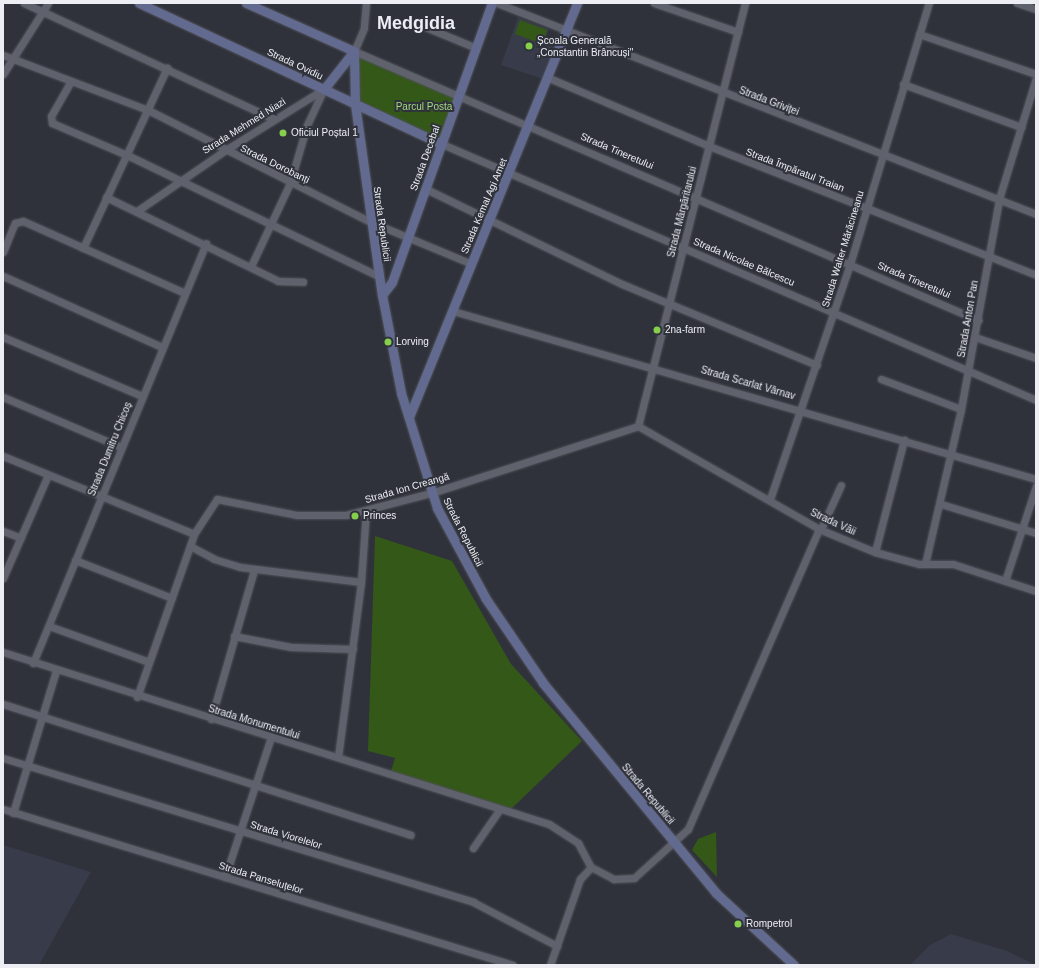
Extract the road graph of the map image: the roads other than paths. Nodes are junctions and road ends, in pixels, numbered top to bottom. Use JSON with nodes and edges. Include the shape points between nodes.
{"nodes":[{"id":1,"x":24,"y":3,"type":"edge"},
{"id":2,"x":48,"y":3,"type":"edge"},
{"id":3,"x":139,"y":3,"type":"edge"},
{"id":4,"x":246,"y":3,"type":"edge"},
{"id":5,"x":366,"y":3,"type":"edge"},
{"id":6,"x":492,"y":3,"type":"edge"},
{"id":7,"x":497,"y":3,"type":"edge"},
{"id":8,"x":578,"y":3,"type":"edge"},
{"id":9,"x":654,"y":3,"type":"edge"},
{"id":10,"x":745,"y":3,"type":"edge"},
{"id":11,"x":929,"y":3,"type":"edge"},
{"id":12,"x":1017,"y":3,"type":"edge"},
{"id":13,"x":1036,"y":9,"type":"edge"},
{"id":14,"x":42,"y":12,"type":"junction"},
{"id":15,"x":423,"y":26,"type":"dead end"},
{"id":16,"x":568,"y":31,"type":"junction"},
{"id":17,"x":738,"y":32,"type":"junction"},
{"id":18,"x":919,"y":34,"type":"junction"},
{"id":19,"x":476,"y":48,"type":"junction"},
{"id":20,"x":354,"y":51,"type":"junction"},
{"id":21,"x":3,"y":55,"type":"edge"},
{"id":22,"x":13,"y":59,"type":"junction"},
{"id":23,"x":167,"y":68,"type":"junction"},
{"id":24,"x":3,"y":74,"type":"edge"},
{"id":25,"x":1036,"y":74,"type":"edge"},
{"id":26,"x":550,"y":78,"type":"junction"},
{"id":27,"x":1036,"y":78,"type":"edge"},
{"id":28,"x":70,"y":81,"type":"junction"},
{"id":29,"x":310,"y":83,"type":"junction"},
{"id":30,"x":903,"y":84,"type":"junction"},
{"id":31,"x":324,"y":89,"type":"junction"},
{"id":32,"x":722,"y":93,"type":"junction"},
{"id":33,"x":460,"y":95,"type":"junction"},
{"id":34,"x":308,"y":98,"type":"junction"},
{"id":35,"x":355,"y":104,"type":"junction"},
{"id":36,"x":148,"y":110,"type":"junction"},
{"id":37,"x":274,"y":119,"type":"junction"},
{"id":38,"x":530,"y":126,"type":"junction"},
{"id":39,"x":1021,"y":127,"type":"junction"},
{"id":40,"x":442,"y":144,"type":"junction"},
{"id":41,"x":709,"y":146,"type":"junction"},
{"id":42,"x":224,"y":151,"type":"junction"},
{"id":43,"x":127,"y":155,"type":"junction"},
{"id":44,"x":881,"y":155,"type":"junction"},
{"id":45,"x":510,"y":173,"type":"junction"},
{"id":46,"x":179,"y":181,"type":"junction"},
{"id":47,"x":290,"y":183,"type":"junction"},
{"id":48,"x":426,"y":189,"type":"junction"},
{"id":49,"x":106,"y":197,"type":"junction"},
{"id":50,"x":696,"y":197,"type":"junction"},
{"id":51,"x":998,"y":199,"type":"junction"},
{"id":52,"x":866,"y":208,"type":"junction"},
{"id":53,"x":137,"y":211,"type":"junction"},
{"id":54,"x":1036,"y":214,"type":"edge"},
{"id":55,"x":491,"y":219,"type":"junction"},
{"id":56,"x":371,"y":222,"type":"junction"},
{"id":57,"x":269,"y":225,"type":"junction"},
{"id":58,"x":408,"y":237,"type":"junction"},
{"id":59,"x":206,"y":243,"type":"junction"},
{"id":60,"x":683,"y":246,"type":"junction"},
{"id":61,"x":83,"y":248,"type":"junction"},
{"id":62,"x":3,"y":252,"type":"edge"},
{"id":63,"x":990,"y":257,"type":"junction"},
{"id":64,"x":472,"y":264,"type":"junction"},
{"id":65,"x":850,"y":264,"type":"junction"},
{"id":66,"x":251,"y":266,"type":"junction"},
{"id":67,"x":1036,"y":275,"type":"edge"},
{"id":68,"x":3,"y":276,"type":"edge"},
{"id":69,"x":378,"y":276,"type":"junction"},
{"id":70,"x":303,"y":282,"type":"dead end"},
{"id":71,"x":185,"y":293,"type":"junction"},
{"id":72,"x":382,"y":295,"type":"junction"},
{"id":73,"x":668,"y":304,"type":"junction"},
{"id":74,"x":453,"y":311,"type":"junction"},
{"id":75,"x":835,"y":311,"type":"junction"},
{"id":76,"x":978,"y":320,"type":"junction"},
{"id":77,"x":3,"y":337,"type":"edge"},
{"id":78,"x":975,"y":337,"type":"junction"},
{"id":79,"x":162,"y":348,"type":"junction"},
{"id":80,"x":1036,"y":358,"type":"edge"},
{"id":81,"x":817,"y":365,"type":"junction"},
{"id":82,"x":653,"y":366,"type":"junction"},
{"id":83,"x":969,"y":372,"type":"junction"},
{"id":84,"x":881,"y":379,"type":"dead end"},
{"id":85,"x":142,"y":396,"type":"junction"},
{"id":86,"x":3,"y":398,"type":"edge"},
{"id":87,"x":1036,"y":400,"type":"edge"},
{"id":88,"x":802,"y":409,"type":"junction"},
{"id":89,"x":961,"y":409,"type":"junction"},
{"id":90,"x":408,"y":417,"type":"junction"},
{"id":91,"x":638,"y":426,"type":"junction"},
{"id":92,"x":904,"y":440,"type":"junction"},
{"id":93,"x":121,"y":447,"type":"junction"},
{"id":94,"x":952,"y":454,"type":"junction"},
{"id":95,"x":3,"y":456,"type":"edge"},
{"id":96,"x":48,"y":474,"type":"junction"},
{"id":97,"x":1036,"y":479,"type":"edge"},
{"id":98,"x":840,"y":485,"type":"dead end"},
{"id":99,"x":1036,"y":486,"type":"edge"},
{"id":100,"x":431,"y":493,"type":"junction"},
{"id":101,"x":102,"y":496,"type":"junction"},
{"id":102,"x":770,"y":499,"type":"junction"},
{"id":103,"x":941,"y":504,"type":"junction"},
{"id":104,"x":366,"y":510,"type":"junction"},
{"id":105,"x":820,"y":529,"type":"junction"},
{"id":106,"x":1022,"y":529,"type":"junction"},
{"id":107,"x":3,"y":531,"type":"edge"},
{"id":108,"x":1036,"y":533,"type":"edge"},
{"id":109,"x":194,"y":534,"type":"junction"},
{"id":110,"x":21,"y":538,"type":"junction"},
{"id":111,"x":190,"y":546,"type":"junction"},
{"id":112,"x":875,"y":552,"type":"junction"},
{"id":113,"x":75,"y":560,"type":"junction"},
{"id":114,"x":925,"y":564,"type":"junction"},
{"id":115,"x":254,"y":570,"type":"junction"},
{"id":116,"x":3,"y":578,"type":"edge"},
{"id":117,"x":1005,"y":581,"type":"junction"},
{"id":118,"x":361,"y":582,"type":"junction"},
{"id":119,"x":1036,"y":591,"type":"edge"},
{"id":120,"x":172,"y":598,"type":"junction"},
{"id":121,"x":49,"y":626,"type":"junction"},
{"id":122,"x":234,"y":636,"type":"junction"},
{"id":123,"x":353,"y":649,"type":"junction"},
{"id":124,"x":3,"y":652,"type":"edge"},
{"id":125,"x":149,"y":662,"type":"junction"},
{"id":126,"x":33,"y":663,"type":"junction"},
{"id":127,"x":56,"y":671,"type":"junction"},
{"id":128,"x":137,"y":697,"type":"junction"},
{"id":129,"x":3,"y":704,"type":"edge"},
{"id":130,"x":42,"y":718,"type":"junction"},
{"id":131,"x":211,"y":719,"type":"junction"},
{"id":132,"x":271,"y":737,"type":"junction"},
{"id":133,"x":338,"y":757,"type":"junction"},
{"id":134,"x":3,"y":758,"type":"edge"},
{"id":135,"x":27,"y":766,"type":"junction"},
{"id":136,"x":256,"y":784,"type":"junction"},
{"id":137,"x":3,"y":809,"type":"edge"},
{"id":138,"x":500,"y":809,"type":"junction"},
{"id":139,"x":13,"y":813,"type":"junction"},
{"id":140,"x":240,"y":831,"type":"junction"},
{"id":141,"x":410,"y":835,"type":"dead end"},
{"id":142,"x":674,"y":842,"type":"junction"},
{"id":143,"x":473,"y":848,"type":"dead end"},
{"id":144,"x":591,"y":867,"type":"junction"},
{"id":145,"x":225,"y":877,"type":"junction"},
{"id":146,"x":557,"y":946,"type":"junction"},
{"id":147,"x":512,"y":965,"type":"edge"},
{"id":148,"x":550,"y":965,"type":"edge"},
{"id":149,"x":794,"y":965,"type":"edge"}],
"edges":[{"from":1,"to":14,"type":"street"},
{"from":2,"to":14,"type":"street"},
{"from":3,"to":29,"type":"main road","name":"Strada Ovidiu"},
{"from":4,"to":20,"type":"main road","name":"Strada Tineretului"},
{"from":5,"to":20,"type":"street","name":"Strada Republicii","via":[[364,28]]},
{"from":6,"to":19,"type":"main road","name":"Strada Decebal"},
{"from":7,"to":16,"type":"street","name":"Strada Griviței"},
{"from":8,"to":16,"type":"main road","name":"Strada Kemal Agi Amet"},
{"from":9,"to":17,"type":"street"},
{"from":10,"to":17,"type":"street","name":"Strada Mărgăritarului"},
{"from":11,"to":18,"type":"street","name":"Strada Walter Mărăcineanu"},
{"from":12,"to":13,"type":"street"},
{"from":14,"to":22,"type":"street"},
{"from":14,"to":23,"type":"street"},
{"from":15,"to":19,"type":"street"},
{"from":16,"to":26,"type":"main road","name":"Strada Kemal Agi Amet"},
{"from":16,"to":32,"type":"street","name":"Strada Griviței"},
{"from":17,"to":32,"type":"street","name":"Strada Mărgăritarului"},
{"from":18,"to":25,"type":"street"},
{"from":18,"to":30,"type":"street","name":"Strada Walter Mărăcineanu"},
{"from":19,"to":33,"type":"main road","name":"Strada Decebal"},
{"from":20,"to":31,"type":"main road","name":"Strada Mehmed Niazi"},
{"from":20,"to":33,"type":"street","name":"Strada Tineretului"},
{"from":20,"to":35,"type":"main road","name":"Strada Republicii"},
{"from":21,"to":22,"type":"street","name":"Strada Dorobanți"},
{"from":22,"to":24,"type":"street"},
{"from":22,"to":28,"type":"street","name":"Strada Dorobanți"},
{"from":23,"to":36,"type":"street"},
{"from":23,"to":37,"type":"street"},
{"from":26,"to":38,"type":"main road","name":"Strada Kemal Agi Amet"},
{"from":26,"to":41,"type":"street","name":"Strada Împăratul Traian"},
{"from":27,"to":39,"type":"street","name":"Strada Anton Pan"},
{"from":28,"to":36,"type":"street","name":"Strada Dorobanți"},
{"from":28,"to":43,"type":"street","via":[[51,116],[52,123]]},
{"from":29,"to":31,"type":"main road","name":"Strada Ovidiu"},
{"from":29,"to":34,"type":"street"},
{"from":30,"to":39,"type":"street"},
{"from":30,"to":44,"type":"street","name":"Strada Walter Mărăcineanu"},
{"from":31,"to":34,"type":"street","name":"Strada Mehmed Niazi"},
{"from":31,"to":35,"type":"main road","name":"Strada Ovidiu"},
{"from":31,"to":47,"type":"street","via":[[307,125]]},
{"from":32,"to":41,"type":"street","name":"Strada Mărgăritarului"},
{"from":32,"to":44,"type":"street","name":"Strada Griviței"},
{"from":33,"to":38,"type":"street","name":"Strada Tineretului"},
{"from":33,"to":40,"type":"main road","name":"Strada Decebal"},
{"from":34,"to":37,"type":"street","name":"Strada Mehmed Niazi"},
{"from":35,"to":40,"type":"main road","name":"Strada Ovidiu"},
{"from":35,"to":56,"type":"main road","name":"Strada Republicii"},
{"from":36,"to":42,"type":"street","name":"Strada Dorobanți"},
{"from":36,"to":43,"type":"street"},
{"from":37,"to":42,"type":"street","name":"Strada Mehmed Niazi"},
{"from":38,"to":45,"type":"main road","name":"Strada Kemal Agi Amet"},
{"from":38,"to":50,"type":"street","name":"Strada Tineretului"},
{"from":39,"to":51,"type":"street","name":"Strada Anton Pan"},
{"from":40,"to":45,"type":"street","name":"Strada Nicolae Bălcescu"},
{"from":40,"to":48,"type":"main road","name":"Strada Decebal"},
{"from":41,"to":50,"type":"street","name":"Strada Mărgăritarului"},
{"from":41,"to":52,"type":"street","name":"Strada Împăratul Traian"},
{"from":42,"to":46,"type":"street","name":"Strada Mehmed Niazi"},
{"from":42,"to":47,"type":"street","name":"Strada Dorobanți"},
{"from":43,"to":46,"type":"street"},
{"from":43,"to":49,"type":"street"},
{"from":44,"to":51,"type":"street","name":"Strada Griviței"},
{"from":44,"to":52,"type":"street","name":"Strada Walter Mărăcineanu"},
{"from":45,"to":55,"type":"main road","name":"Strada Kemal Agi Amet"},
{"from":45,"to":60,"type":"street","name":"Strada Nicolae Bălcescu"},
{"from":46,"to":53,"type":"street","name":"Strada Mehmed Niazi"},
{"from":46,"to":57,"type":"street"},
{"from":47,"to":56,"type":"street","name":"Strada Dorobanți"},
{"from":47,"to":57,"type":"street"},
{"from":48,"to":55,"type":"street"},
{"from":48,"to":58,"type":"main road","name":"Strada Decebal"},
{"from":49,"to":53,"type":"street"},
{"from":49,"to":61,"type":"street"},
{"from":50,"to":60,"type":"street","name":"Strada Mărgăritarului"},
{"from":50,"to":65,"type":"street","name":"Strada Tineretului"},
{"from":51,"to":54,"type":"street","name":"Strada Griviței"},
{"from":51,"to":63,"type":"street","name":"Strada Anton Pan"},
{"from":52,"to":63,"type":"street","name":"Strada Împăratul Traian"},
{"from":52,"to":65,"type":"street","name":"Strada Walter Mărăcineanu"},
{"from":53,"to":59,"type":"street"},
{"from":55,"to":64,"type":"main road","name":"Strada Kemal Agi Amet"},
{"from":55,"to":73,"type":"street"},
{"from":56,"to":58,"type":"street","name":"Strada Dorobanți"},
{"from":56,"to":69,"type":"main road","name":"Strada Republicii"},
{"from":57,"to":66,"type":"street"},
{"from":57,"to":69,"type":"street"},
{"from":58,"to":64,"type":"street","name":"Strada Dorobanți"},
{"from":58,"to":72,"type":"main road","name":"Strada Decebal","via":[[392,282]]},
{"from":59,"to":66,"type":"street"},
{"from":59,"to":71,"type":"street","name":"Strada Dumitru Chicoș"},
{"from":60,"to":73,"type":"street","name":"Strada Mărgăritarului"},
{"from":60,"to":75,"type":"street","name":"Strada Nicolae Bălcescu"},
{"from":61,"to":62,"type":"street","via":[[23,221],[15,223]]},
{"from":61,"to":71,"type":"street"},
{"from":63,"to":67,"type":"street","name":"Strada Împăratul Traian"},
{"from":63,"to":76,"type":"street","name":"Strada Anton Pan"},
{"from":64,"to":74,"type":"main road","name":"Strada Kemal Agi Amet"},
{"from":65,"to":75,"type":"street","name":"Strada Walter Mărăcineanu"},
{"from":65,"to":76,"type":"street","name":"Strada Tineretului"},
{"from":66,"to":70,"type":"street","via":[[278,281]]},
{"from":68,"to":79,"type":"street"},
{"from":69,"to":72,"type":"main road","name":"Strada Republicii"},
{"from":71,"to":79,"type":"street","name":"Strada Dumitru Chicoș"},
{"from":72,"to":90,"type":"main road","name":"Strada Republicii"},
{"from":73,"to":81,"type":"street"},
{"from":73,"to":82,"type":"street","name":"Strada Mărgăritarului"},
{"from":74,"to":82,"type":"street","name":"Strada Scarlat Vârnav"},
{"from":74,"to":90,"type":"main road","name":"Strada Kemal Agi Amet"},
{"from":75,"to":81,"type":"street","name":"Strada Walter Mărăcineanu"},
{"from":75,"to":83,"type":"street","name":"Strada Nicolae Bălcescu"},
{"from":76,"to":78,"type":"street","name":"Strada Anton Pan"},
{"from":77,"to":85,"type":"street"},
{"from":78,"to":80,"type":"street"},
{"from":78,"to":83,"type":"street","name":"Strada Anton Pan"},
{"from":79,"to":85,"type":"street","name":"Strada Dumitru Chicoș"},
{"from":81,"to":88,"type":"street","name":"Strada Walter Mărăcineanu"},
{"from":82,"to":88,"type":"street","name":"Strada Scarlat Vârnav"},
{"from":82,"to":91,"type":"street","name":"Strada Mărgăritarului"},
{"from":83,"to":87,"type":"street","name":"Strada Nicolae Bălcescu"},
{"from":83,"to":89,"type":"street","name":"Strada Anton Pan"},
{"from":84,"to":89,"type":"street"},
{"from":85,"to":93,"type":"street","name":"Strada Dumitru Chicoș"},
{"from":86,"to":93,"type":"street"},
{"from":88,"to":92,"type":"street","name":"Strada Scarlat Vârnav"},
{"from":88,"to":102,"type":"street","name":"Strada Walter Mărăcineanu"},
{"from":89,"to":94,"type":"street","name":"Strada Anton Pan"},
{"from":90,"to":100,"type":"main road","name":"Strada Republicii"},
{"from":91,"to":100,"type":"street","name":"Strada Ion Creangă"},
{"from":91,"to":102,"type":"street","name":"Strada Văii"},
{"from":92,"to":94,"type":"street","name":"Strada Scarlat Vârnav"},
{"from":92,"to":112,"type":"street"},
{"from":93,"to":101,"type":"street","name":"Strada Dumitru Chicoș"},
{"from":94,"to":97,"type":"street","name":"Strada Scarlat Vârnav"},
{"from":94,"to":103,"type":"street","name":"Strada Anton Pan"},
{"from":95,"to":96,"type":"street"},
{"from":96,"to":101,"type":"street"},
{"from":96,"to":110,"type":"street"},
{"from":98,"to":105,"type":"street"},
{"from":99,"to":106,"type":"street"},
{"from":100,"to":104,"type":"street","name":"Strada Ion Creangă"},
{"from":100,"to":142,"type":"main road","name":"Strada Republicii","via":[[473,576],[519,648]]},
{"from":101,"to":109,"type":"street"},
{"from":101,"to":113,"type":"street","name":"Strada Dumitru Chicoș"},
{"from":102,"to":105,"type":"street","name":"Strada Văii"},
{"from":103,"to":106,"type":"street"},
{"from":103,"to":114,"type":"street","name":"Strada Anton Pan"},
{"from":104,"to":109,"type":"street","name":"Strada Ion Creangă","via":[[333,516],[297,515],[217,499]]},
{"from":104,"to":118,"type":"street"},
{"from":105,"to":112,"type":"street","name":"Strada Văii"},
{"from":105,"to":142,"type":"street","via":[[688,829]]},
{"from":106,"to":108,"type":"street"},
{"from":106,"to":117,"type":"street"},
{"from":107,"to":110,"type":"street"},
{"from":109,"to":111,"type":"street"},
{"from":110,"to":116,"type":"street"},
{"from":111,"to":115,"type":"street","via":[[223,563]]},
{"from":111,"to":120,"type":"street"},
{"from":112,"to":114,"type":"street","name":"Strada Văii"},
{"from":113,"to":120,"type":"street"},
{"from":113,"to":121,"type":"street","name":"Strada Dumitru Chicoș"},
{"from":114,"to":117,"type":"street","name":"Strada Văii","via":[[953,564]]},
{"from":115,"to":118,"type":"street"},
{"from":115,"to":122,"type":"street"},
{"from":117,"to":119,"type":"street","name":"Strada Văii"},
{"from":118,"to":123,"type":"street"},
{"from":120,"to":125,"type":"street"},
{"from":121,"to":125,"type":"street"},
{"from":121,"to":126,"type":"street","name":"Strada Dumitru Chicoș"},
{"from":122,"to":123,"type":"street","via":[[291,647]]},
{"from":122,"to":131,"type":"street"},
{"from":123,"to":133,"type":"street"},
{"from":124,"to":126,"type":"street","name":"Strada Monumentului"},
{"from":125,"to":128,"type":"street"},
{"from":126,"to":127,"type":"street","name":"Strada Monumentului"},
{"from":127,"to":128,"type":"street","name":"Strada Monumentului"},
{"from":127,"to":130,"type":"street"},
{"from":128,"to":131,"type":"street","name":"Strada Monumentului"},
{"from":129,"to":130,"type":"street"},
{"from":130,"to":135,"type":"street"},
{"from":130,"to":136,"type":"street"},
{"from":131,"to":132,"type":"street","name":"Strada Monumentului"},
{"from":132,"to":133,"type":"street","name":"Strada Monumentului"},
{"from":132,"to":136,"type":"street"},
{"from":133,"to":138,"type":"street","name":"Strada Monumentului"},
{"from":134,"to":135,"type":"street","name":"Strada Viorelelor"},
{"from":135,"to":139,"type":"street"},
{"from":135,"to":140,"type":"street","name":"Strada Viorelelor"},
{"from":136,"to":140,"type":"street"},
{"from":136,"to":141,"type":"street"},
{"from":137,"to":139,"type":"street","name":"Strada Panseluțelor"},
{"from":138,"to":143,"type":"street"},
{"from":138,"to":144,"type":"street","name":"Strada Monumentului","via":[[570,835],[583,850]]},
{"from":139,"to":145,"type":"street","name":"Strada Panseluțelor"},
{"from":140,"to":145,"type":"street"},
{"from":140,"to":146,"type":"street","name":"Strada Viorelelor","via":[[473,902]]},
{"from":142,"to":144,"type":"street","via":[[629,880],[614,879]]},
{"from":142,"to":149,"type":"main road","name":"Strada Republicii","via":[[733,910]]},
{"from":144,"to":146,"type":"street","via":[[580,880]]},
{"from":145,"to":147,"type":"street","name":"Strada Panseluțelor"},
{"from":146,"to":148,"type":"street"}]}
